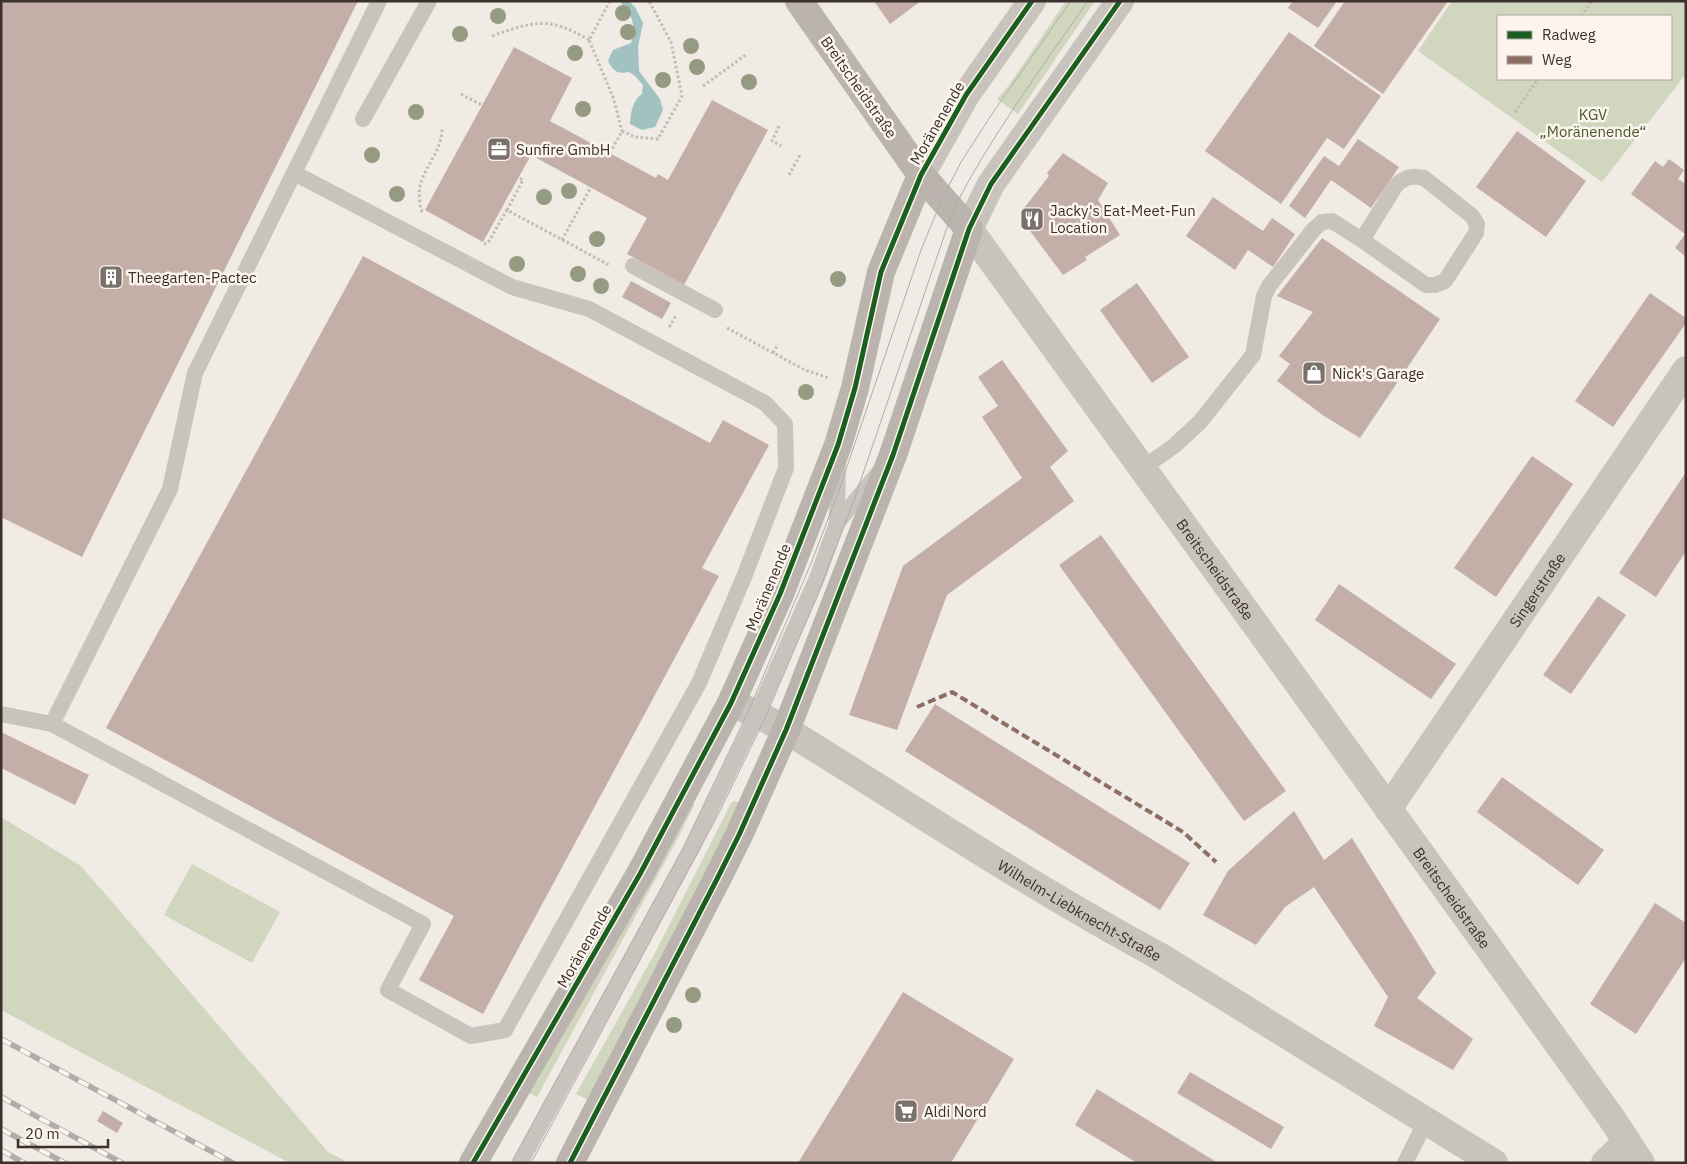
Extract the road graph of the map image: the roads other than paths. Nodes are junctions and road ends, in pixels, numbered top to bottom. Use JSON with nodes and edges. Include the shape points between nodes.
{"nodes":[{"id":1,"x":379,"y":1,"type":"edge"},
{"id":2,"x":428,"y":1,"type":"edge"},
{"id":3,"x":799,"y":1,"type":"edge"},
{"id":4,"x":1032,"y":1,"type":"edge"},
{"id":5,"x":1120,"y":1,"type":"edge"},
{"id":6,"x":363,"y":119,"type":"dead end"},
{"id":7,"x":294,"y":173,"type":"junction"},
{"id":8,"x":922,"y":175,"type":"junction"},
{"id":9,"x":970,"y":229,"type":"junction"},
{"id":10,"x":1362,"y":240,"type":"junction"},
{"id":11,"x":633,"y":266,"type":"dead end"},
{"id":12,"x":715,"y":310,"type":"dead end"},
{"id":13,"x":1686,"y":370,"type":"edge"},
{"id":14,"x":838,"y":446,"type":"junction"},
{"id":15,"x":893,"y":455,"type":"junction"},
{"id":16,"x":1144,"y":467,"type":"junction"},
{"id":17,"x":837,"y":523,"type":"junction"},
{"id":18,"x":731,"y":703,"type":"junction"},
{"id":19,"x":1,"y":714,"type":"edge"},
{"id":20,"x":757,"y":714,"type":"junction"},
{"id":21,"x":52,"y":724,"type":"junction"},
{"id":22,"x":786,"y":730,"type":"junction"},
{"id":23,"x":1388,"y":809,"type":"junction"},
{"id":24,"x":1426,"y":1121,"type":"junction"},
{"id":25,"x":1634,"y":1152,"type":"edge"},
{"id":26,"x":473,"y":1163,"type":"edge"},
{"id":27,"x":520,"y":1163,"type":"edge"},
{"id":28,"x":570,"y":1163,"type":"edge"},
{"id":29,"x":1405,"y":1163,"type":"edge"},
{"id":30,"x":1494,"y":1163,"type":"edge"},
{"id":31,"x":1605,"y":1163,"type":"edge"}],
"edges":[{"from":1,"to":7,"type":"lane"},
{"from":2,"to":6,"type":"lane"},
{"from":3,"to":8,"type":"main road","name":"Breitscheidstraße"},
{"from":4,"to":8,"type":"street","name":"Moränenende","via":[[966,95]]},
{"from":5,"to":9,"type":"street","via":[[991,184]]},
{"from":7,"to":21,"type":"lane","via":[[195,372],[170,489]]},
{"from":7,"to":21,"type":"lane","via":[[512,287],[589,309],[766,403],[785,424],[786,468],[699,683],[505,1030],[471,1036],[388,990],[423,924]]},
{"from":8,"to":9,"type":"main road","name":"Breitscheidstraße"},
{"from":8,"to":14,"type":"main road","name":"Moränenende","via":[[881,272],[855,388]]},
{"from":9,"to":15,"type":"main road"},
{"from":9,"to":16,"type":"street","name":"Breitscheidstraße"},
{"from":10,"to":10,"type":"lane","via":[[1426,285],[1435,285],[1445,281],[1476,233],[1477,224],[1472,216],[1424,178],[1415,176],[1404,178],[1396,185]]},
{"from":10,"to":16,"type":"lane","via":[[1332,221],[1322,222],[1314,228],[1264,296],[1253,355],[1200,422]]},
{"from":11,"to":12,"type":"lane"},
{"from":13,"to":23,"type":"street","name":"Singerstraße"},
{"from":14,"to":17,"type":"lane"},
{"from":14,"to":18,"type":"main road","name":"Moränenende","via":[[780,594]]},
{"from":15,"to":17,"type":"lane"},
{"from":15,"to":22,"type":"main road"},
{"from":16,"to":23,"type":"street","name":"Breitscheidstraße"},
{"from":17,"to":20,"type":"lane","via":[[817,578]]},
{"from":18,"to":20,"type":"street","name":"Wilhelm-Liebknecht-Straße"},
{"from":18,"to":26,"type":"main road","name":"Moränenende","via":[[635,883]]},
{"from":19,"to":21,"type":"lane"},
{"from":20,"to":22,"type":"street","name":"Wilhelm-Liebknecht-Straße"},
{"from":20,"to":27,"type":"lane","via":[[692,848]]},
{"from":22,"to":24,"type":"street","name":"Wilhelm-Liebknecht-Straße","via":[[1020,876],[1159,956]]},
{"from":22,"to":28,"type":"main road","via":[[739,835]]},
{"from":23,"to":25,"type":"street","name":"Breitscheidstraße"},
{"from":24,"to":29,"type":"lane"},
{"from":24,"to":30,"type":"street","name":"Wilhelm-Liebknecht-Straße"},
{"from":25,"to":31,"type":"street","name":"Breitscheidstraße"}]}
